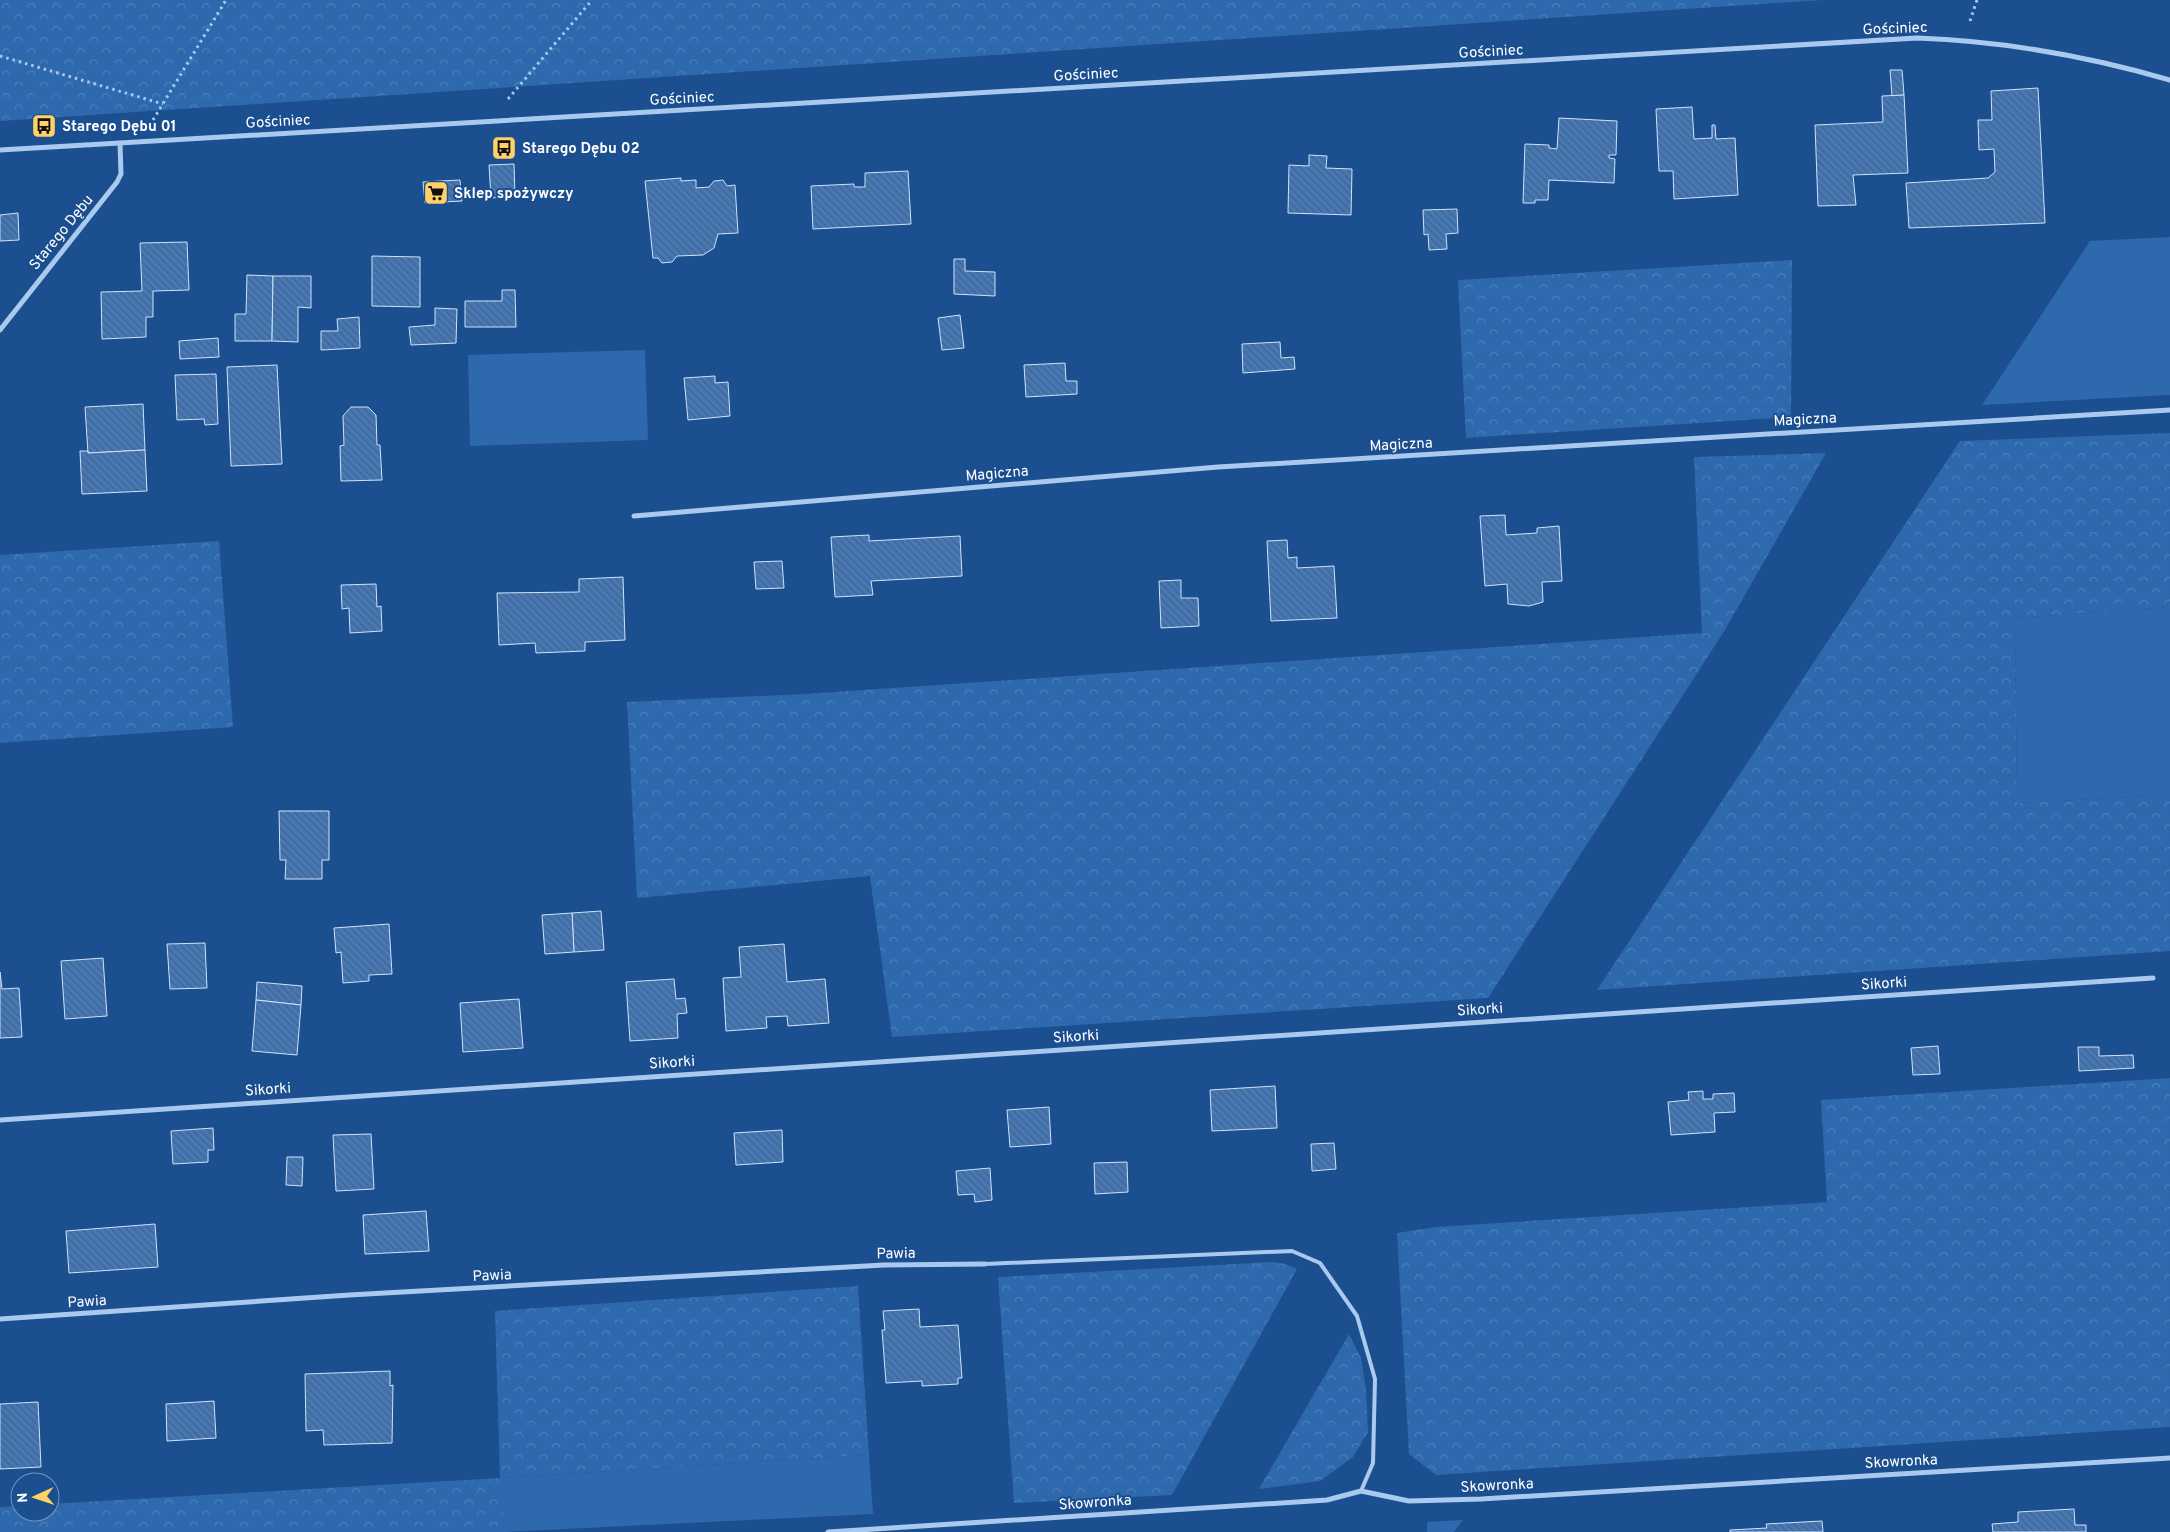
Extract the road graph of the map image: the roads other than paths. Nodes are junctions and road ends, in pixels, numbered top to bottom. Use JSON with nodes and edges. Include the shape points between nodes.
{"nodes":[{"id":1,"x":2170,"y":80,"type":"edge"},
{"id":2,"x":120,"y":143,"type":"junction"},
{"id":3,"x":0,"y":150,"type":"edge"},
{"id":4,"x":0,"y":330,"type":"edge"},
{"id":5,"x":2170,"y":410,"type":"edge"},
{"id":6,"x":634,"y":516,"type":"dead end"},
{"id":7,"x":2153,"y":978,"type":"dead end"},
{"id":8,"x":0,"y":1120,"type":"edge"},
{"id":9,"x":985,"y":1264,"type":"joint"},
{"id":10,"x":0,"y":1319,"type":"edge"},
{"id":11,"x":2170,"y":1458,"type":"edge"},
{"id":12,"x":1361,"y":1491,"type":"junction"},
{"id":13,"x":828,"y":1532,"type":"edge"}],
"edges":[{"from":1,"to":2,"type":"street","name":"Gościniec","via":[[2043,51],[1965,40],[1917,38]]},
{"from":2,"to":3,"type":"street","name":"Gościniec"},
{"from":2,"to":4,"type":"street","name":"Starego Dębu","via":[[121,174],[117,182]]},
{"from":5,"to":6,"type":"street","name":"Magiczna","via":[[1218,467]]},
{"from":7,"to":8,"type":"street","name":"Sikorki"},
{"from":9,"to":10,"type":"street","name":"Pawia","via":[[864,1266],[359,1294]]},
{"from":9,"to":12,"type":"lane","via":[[1292,1251],[1320,1263],[1357,1316],[1375,1379],[1373,1463]]},
{"from":11,"to":12,"type":"street","name":"Skowronka","via":[[1472,1499],[1410,1501]]},
{"from":12,"to":13,"type":"street","name":"Skowronka","via":[[1327,1500]]}]}
